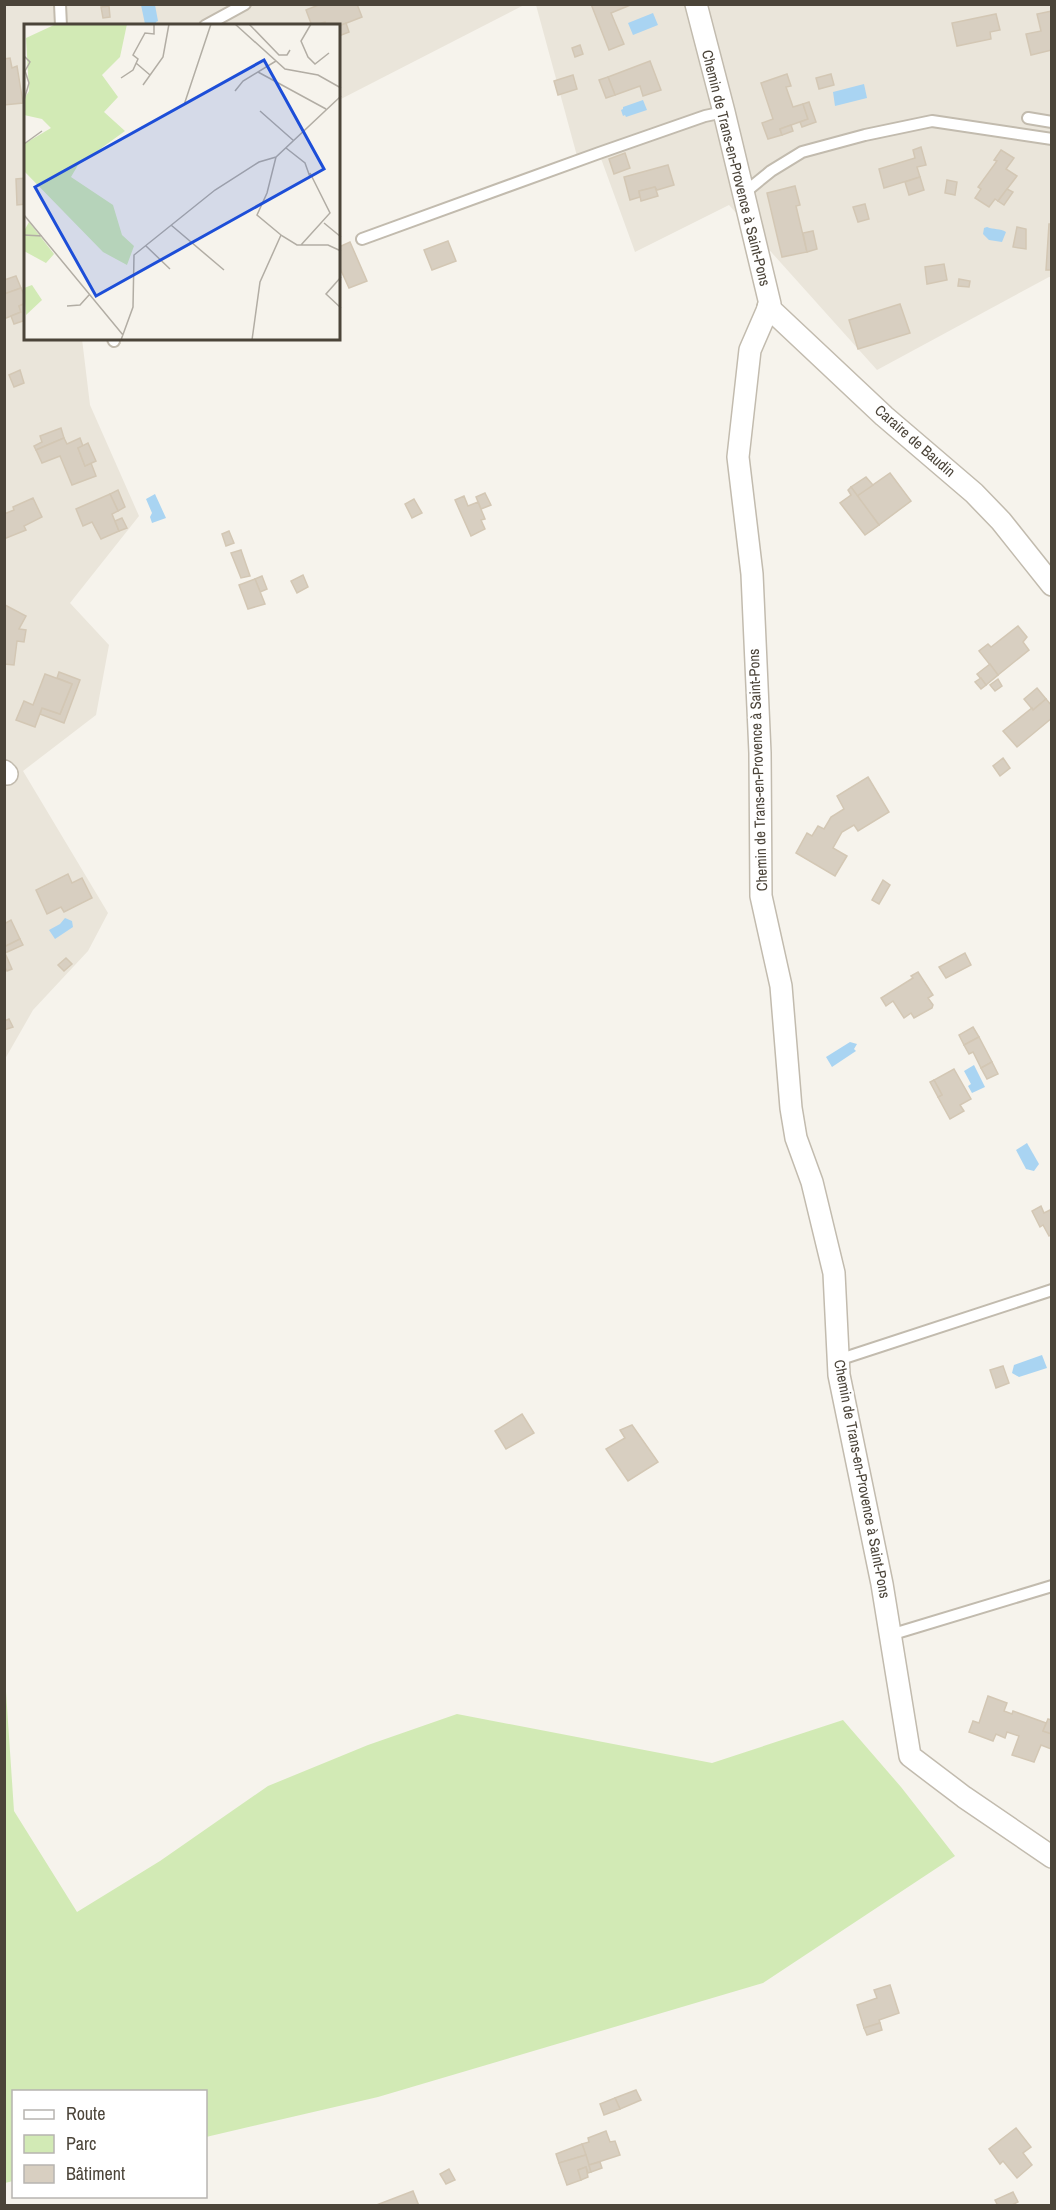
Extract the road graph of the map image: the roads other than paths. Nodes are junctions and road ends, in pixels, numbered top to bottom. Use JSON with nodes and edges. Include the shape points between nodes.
{"nodes":[{"id":1,"x":60,"y":4,"type":"edge"},
{"id":2,"x":245,"y":4,"type":"edge"},
{"id":3,"x":696,"y":4,"type":"edge"},
{"id":4,"x":61,"y":24,"type":"edge"},
{"id":5,"x":209,"y":24,"type":"edge"},
{"id":6,"x":724,"y":112,"type":"junction"},
{"id":7,"x":1028,"y":118,"type":"dead end"},
{"id":8,"x":1052,"y":122,"type":"edge"},
{"id":9,"x":1052,"y":139,"type":"edge"},
{"id":10,"x":744,"y":193,"type":"junction"},
{"id":11,"x":362,"y":239,"type":"dead end"},
{"id":12,"x":768,"y":307,"type":"junction"},
{"id":13,"x":1052,"y":585,"type":"edge"},
{"id":14,"x":1052,"y":1290,"type":"edge"},
{"id":15,"x":838,"y":1360,"type":"junction"},
{"id":16,"x":1052,"y":1586,"type":"edge"},
{"id":17,"x":890,"y":1635,"type":"junction"},
{"id":18,"x":1052,"y":1857,"type":"edge"}],
"edges":[{"from":1,"to":4,"type":"lane"},
{"from":2,"to":5,"type":"lane"},
{"from":3,"to":6,"type":"street","name":"Chemin de Trans-en-Provence à Saint-Pons"},
{"from":6,"to":10,"type":"street","name":"Chemin de Trans-en-Provence à Saint-Pons"},
{"from":6,"to":11,"type":"lane","via":[[609,149]]},
{"from":7,"to":8,"type":"lane"},
{"from":9,"to":10,"type":"lane","via":[[932,121],[802,152]]},
{"from":10,"to":12,"type":"street","name":"Chemin de Trans-en-Provence à Saint-Pons"},
{"from":12,"to":13,"type":"street","name":"Caraire de Baudin","via":[[884,416],[974,493]]},
{"from":12,"to":15,"type":"street","name":"Chemin de Trans-en-Provence à Saint-Pons","via":[[750,350],[738,457],[752,574],[761,896],[781,986],[796,1138],[812,1182],[834,1273]]},
{"from":14,"to":15,"type":"lane"},
{"from":15,"to":17,"type":"street","name":"Chemin de Trans-en-Provence à Saint-Pons"},
{"from":16,"to":17,"type":"lane"},
{"from":17,"to":18,"type":"street","name":"Chemin de Trans-en-Provence à Saint-Pons","via":[[910,1756]]}]}
